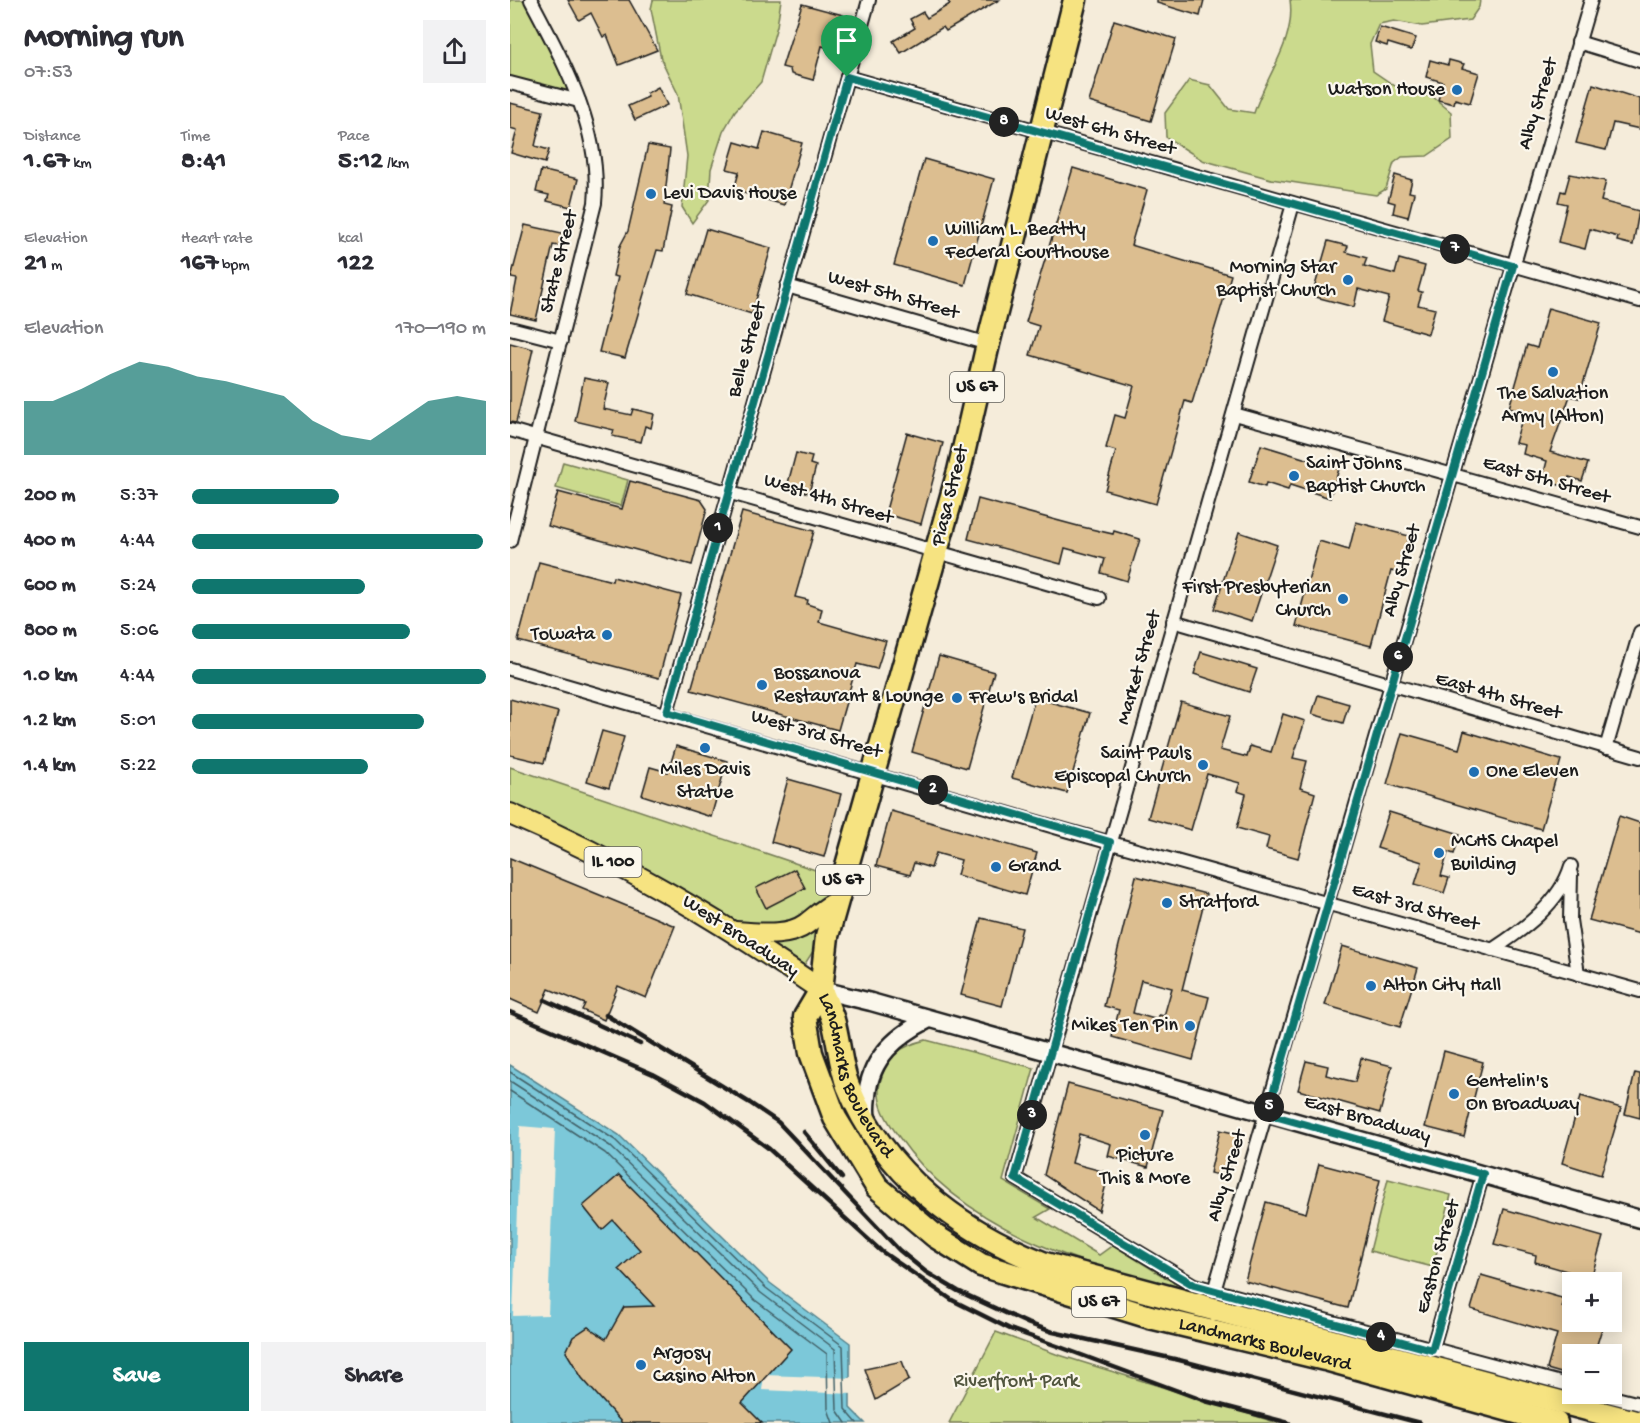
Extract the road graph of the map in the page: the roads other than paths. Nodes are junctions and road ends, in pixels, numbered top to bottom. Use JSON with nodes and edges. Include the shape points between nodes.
{"nodes":[{"id":1,"x":531,"y":0,"type":"edge"},
{"id":2,"x":869,"y":0,"type":"edge"},
{"id":3,"x":1074,"y":0,"type":"edge"},
{"id":4,"x":1591,"y":0,"type":"edge"},
{"id":5,"x":1578,"y":42,"type":"junction"},
{"id":6,"x":1640,"y":61,"type":"edge"},
{"id":7,"x":847,"y":77,"type":"junction"},
{"id":8,"x":510,"y":83,"type":"edge"},
{"id":9,"x":579,"y":101,"type":"junction"},
{"id":10,"x":1040,"y":132,"type":"junction"},
{"id":11,"x":1293,"y":204,"type":"junction"},
{"id":12,"x":1513,"y":266,"type":"junction"},
{"id":13,"x":787,"y":286,"type":"junction"},
{"id":14,"x":1640,"y":301,"type":"edge"},
{"id":15,"x":510,"y":328,"type":"edge"},
{"id":16,"x":561,"y":341,"type":"junction"},
{"id":17,"x":988,"y":344,"type":"junction"},
{"id":18,"x":1234,"y":414,"type":"junction"},
{"id":19,"x":510,"y":430,"type":"edge"},
{"id":20,"x":536,"y":437,"type":"junction"},
{"id":21,"x":1451,"y":474,"type":"junction"},
{"id":22,"x":729,"y":491,"type":"junction"},
{"id":23,"x":1640,"y":527,"type":"edge"},
{"id":24,"x":510,"y":541,"type":"edge"},
{"id":25,"x":937,"y":553,"type":"junction"},
{"id":26,"x":1099,"y":598,"type":"dead end"},
{"id":27,"x":1173,"y":621,"type":"junction"},
{"id":28,"x":1640,"y":632,"type":"edge"},
{"id":29,"x":510,"y":669,"type":"edge"},
{"id":30,"x":1389,"y":686,"type":"junction"},
{"id":31,"x":667,"y":712,"type":"junction"},
{"id":32,"x":1606,"y":748,"type":"junction"},
{"id":33,"x":1640,"y":757,"type":"edge"},
{"id":34,"x":873,"y":772,"type":"junction"},
{"id":35,"x":510,"y":814,"type":"edge"},
{"id":36,"x":1110,"y":842,"type":"junction"},
{"id":37,"x":837,"y":902,"type":"junction"},
{"id":38,"x":1327,"y":903,"type":"junction"},
{"id":39,"x":735,"y":932,"type":"junction"},
{"id":40,"x":1492,"y":950,"type":"junction"},
{"id":41,"x":1578,"y":974,"type":"junction"},
{"id":42,"x":821,"y":990,"type":"junction"},
{"id":43,"x":1640,"y":992,"type":"edge"},
{"id":44,"x":929,"y":1018,"type":"junction"},
{"id":45,"x":1049,"y":1053,"type":"junction"},
{"id":46,"x":1267,"y":1114,"type":"junction"},
{"id":47,"x":871,"y":1129,"type":"junction"},
{"id":48,"x":1483,"y":1174,"type":"junction"},
{"id":49,"x":1640,"y":1219,"type":"edge"},
{"id":50,"x":1214,"y":1291,"type":"junction"},
{"id":51,"x":1432,"y":1350,"type":"junction"},
{"id":52,"x":1562,"y":1383,"type":"edge"},
{"id":53,"x":1622,"y":1400,"type":"edge"},
{"id":54,"x":1640,"y":1404,"type":"edge"},
{"id":55,"x":1556,"y":1423,"type":"edge"},
{"id":56,"x":1639,"y":1423,"type":"edge"}],
"edges":[{"from":1,"to":9,"type":"street","name":"State Street"},
{"from":2,"to":7,"type":"street","name":"Belle Street"},
{"from":3,"to":10,"type":"highway","name":"Piasa Street","number":"US 67"},
{"from":4,"to":5,"type":"street","name":"Alby Street"},
{"from":5,"to":6,"type":"street"},
{"from":5,"to":12,"type":"street","name":"Alby Street"},
{"from":7,"to":10,"type":"street","name":"West 6th Street"},
{"from":7,"to":13,"type":"street","name":"Belle Street"},
{"from":8,"to":9,"type":"street"},
{"from":9,"to":16,"type":"street","name":"State Street","via":[[591,133],[598,179],[596,203]]},
{"from":10,"to":11,"type":"street","name":"West 6th Street"},
{"from":10,"to":17,"type":"highway","name":"Piasa Street","number":"US 67"},
{"from":11,"to":12,"type":"street","name":"West 6th Street"},
{"from":11,"to":18,"type":"street","name":"Market Street"},
{"from":12,"to":14,"type":"street","name":"West 6th Street"},
{"from":12,"to":21,"type":"street","name":"Alby Street"},
{"from":13,"to":17,"type":"street","name":"West 5th Street"},
{"from":13,"to":22,"type":"street","name":"Belle Street"},
{"from":15,"to":16,"type":"street"},
{"from":16,"to":20,"type":"street","name":"State Street"},
{"from":17,"to":25,"type":"highway","name":"Piasa Street","number":"US 67"},
{"from":18,"to":21,"type":"street","name":"East 5th Street"},
{"from":18,"to":27,"type":"street","name":"Market Street"},
{"from":19,"to":20,"type":"street","name":"West 4th Street"},
{"from":20,"to":22,"type":"street","name":"West 4th Street"},
{"from":20,"to":24,"type":"street","name":"State Street"},
{"from":21,"to":23,"type":"street","name":"East 5th Street"},
{"from":21,"to":30,"type":"street","name":"Alby Street"},
{"from":22,"to":25,"type":"street","name":"West 4th Street"},
{"from":22,"to":31,"type":"street","name":"Belle Street"},
{"from":25,"to":26,"type":"street","name":"West 4th Street"},
{"from":25,"to":34,"type":"highway","name":"Piasa Street","number":"US 67"},
{"from":27,"to":30,"type":"street","name":"East 4th Street"},
{"from":27,"to":36,"type":"street","name":"Market Street"},
{"from":28,"to":32,"type":"street"},
{"from":29,"to":31,"type":"street","name":"West 3rd Street"},
{"from":30,"to":32,"type":"street","name":"East 4th Street"},
{"from":30,"to":38,"type":"street","name":"Alby Street"},
{"from":31,"to":34,"type":"street","name":"West 3rd Street"},
{"from":32,"to":33,"type":"street","name":"East 4th Street"},
{"from":34,"to":36,"type":"street","name":"West 3rd Street"},
{"from":34,"to":37,"type":"highway","name":"Piasa Street","number":"US 67"},
{"from":35,"to":39,"type":"main road","name":"West Broadway","number":"IL 100","via":[[603,856]]},
{"from":36,"to":38,"type":"street","name":"East 3rd Street"},
{"from":36,"to":45,"type":"street","name":"Market Street"},
{"from":37,"to":39,"type":"main road","via":[[825,907],[804,926],[786,932]]},
{"from":37,"to":42,"type":"highway","name":"Piasa Street","number":"US 67","via":[[827,936]]},
{"from":38,"to":40,"type":"street","name":"East 3rd Street"},
{"from":38,"to":46,"type":"street","name":"Alby Street"},
{"from":39,"to":42,"type":"main road","name":"West Broadway","number":"IL 100"},
{"from":40,"to":41,"type":"street","name":"East 3rd Street"},
{"from":40,"to":41,"type":"street","via":[[1533,920],[1561,888],[1571,866],[1570,920]]},
{"from":41,"to":43,"type":"street","name":"East 3rd Street"},
{"from":42,"to":44,"type":"street","name":"West Broadway"},
{"from":42,"to":47,"type":"highway","name":"Landmarks Boulevard","number":"US 67","via":[[832,1018],[847,1084]]},
{"from":42,"to":55,"type":"highway","name":"Landmarks Boulevard","number":"US 67","via":[[805,1017],[811,1053],[835,1119],[877,1187],[935,1236],[981,1265],[1150,1317],[1325,1359]]},
{"from":44,"to":45,"type":"street","name":"West Broadway"},
{"from":44,"to":47,"type":"street","via":[[896,1040],[874,1067],[866,1114]]},
{"from":45,"to":46,"type":"street","name":"East Broadway"},
{"from":45,"to":50,"type":"street","name":"Market Street","via":[[1015,1178],[1179,1278]]},
{"from":46,"to":48,"type":"street","name":"East Broadway"},
{"from":46,"to":50,"type":"street","name":"Alby Street"},
{"from":47,"to":56,"type":"highway","name":"Landmarks Boulevard","number":"US 67","via":[[887,1153],[934,1203],[1009,1250],[1046,1264]]},
{"from":48,"to":49,"type":"street","name":"East Broadway"},
{"from":48,"to":51,"type":"street","name":"Easton Street"},
{"from":50,"to":51,"type":"street"},
{"from":51,"to":52,"type":"street"},
{"from":53,"to":54,"type":"street"}]}
